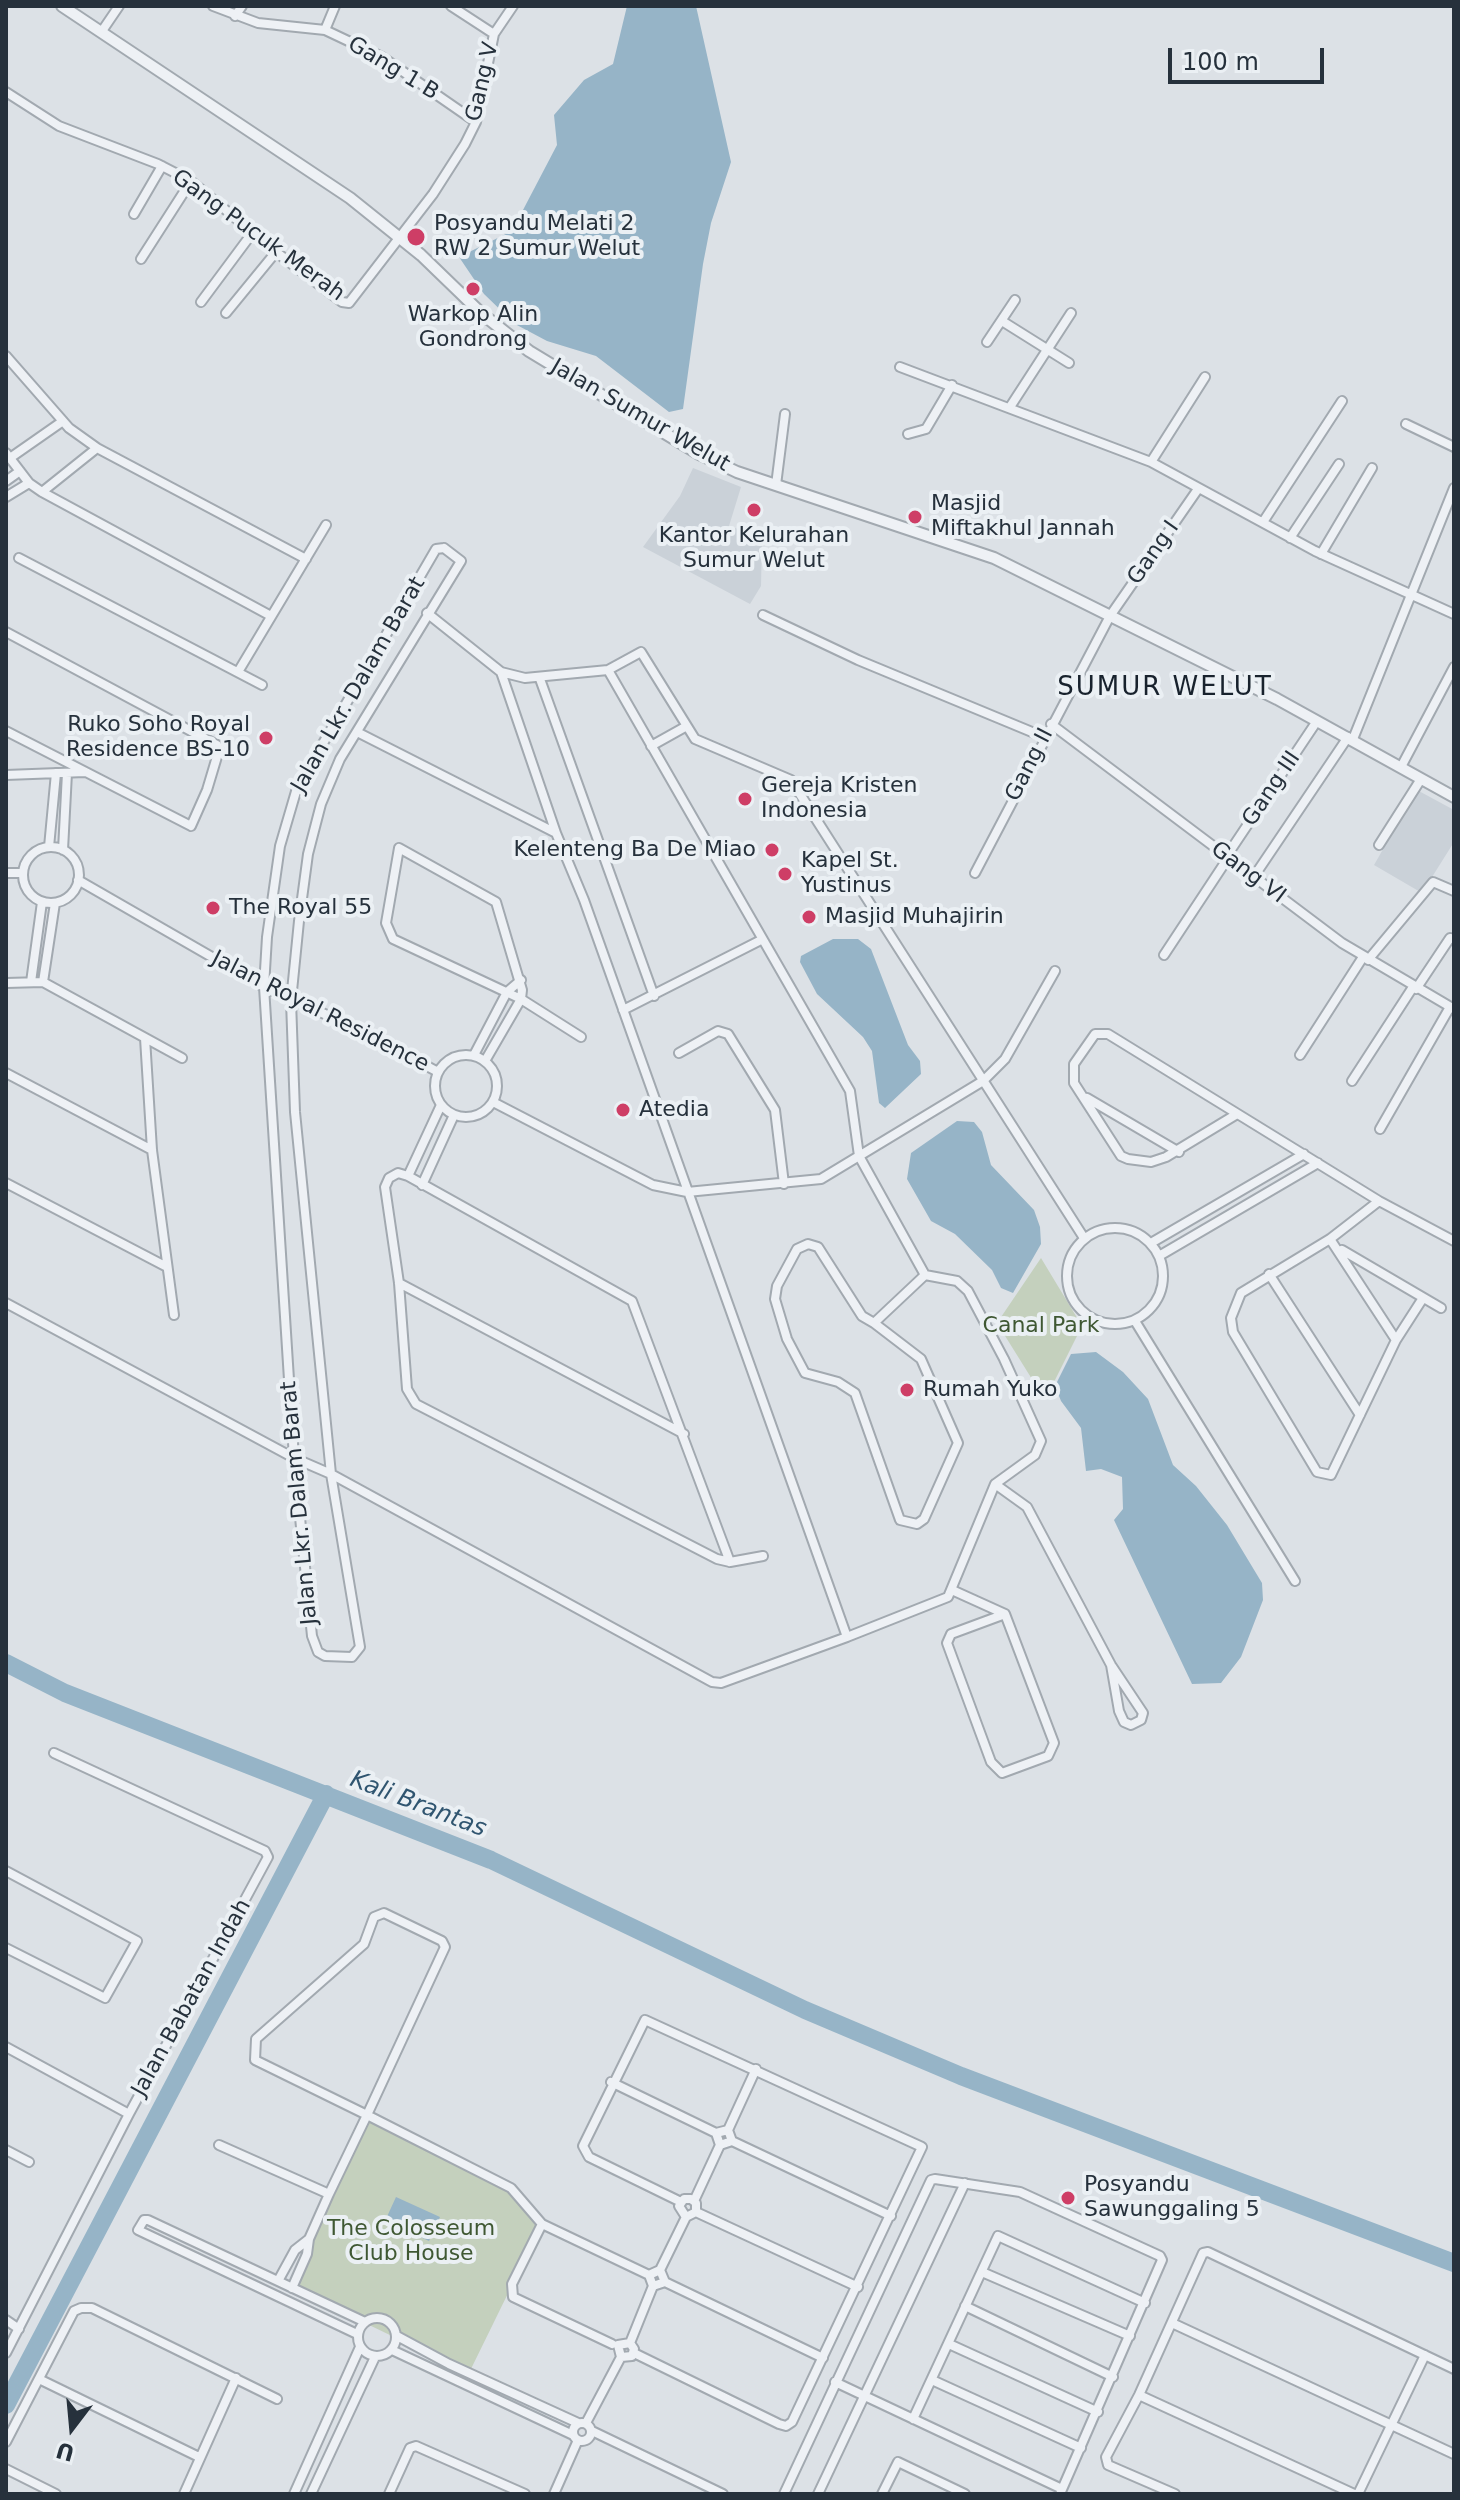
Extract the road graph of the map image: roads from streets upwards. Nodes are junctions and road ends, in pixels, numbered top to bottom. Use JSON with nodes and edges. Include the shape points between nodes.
{"nodes":[{"id":1,"x":62,"y":6,"type":"edge"},
{"id":2,"x":119,"y":6,"type":"edge"},
{"id":3,"x":213,"y":6,"type":"edge"},
{"id":4,"x":242,"y":6,"type":"edge"},
{"id":5,"x":335,"y":6,"type":"edge"},
{"id":6,"x":451,"y":6,"type":"edge"},
{"id":7,"x":513,"y":6,"type":"edge"},
{"id":8,"x":235,"y":16,"type":"junction"},
{"id":9,"x":325,"y":30,"type":"junction"},
{"id":10,"x":102,"y":31,"type":"junction"},
{"id":11,"x":494,"y":34,"type":"junction"},
{"id":12,"x":6,"y":92,"type":"edge"},
{"id":13,"x":476,"y":122,"type":"junction"},
{"id":14,"x":162,"y":166,"type":"junction"},
{"id":15,"x":191,"y":181,"type":"junction"},
{"id":16,"x":134,"y":214,"type":"dead end"},
{"id":17,"x":253,"y":232,"type":"junction"},
{"id":18,"x":399,"y":237,"type":"junction"},
{"id":19,"x":276,"y":252,"type":"junction"},
{"id":20,"x":141,"y":259,"type":"dead end"},
{"id":21,"x":1015,"y":300,"type":"dead end"},
{"id":22,"x":201,"y":302,"type":"dead end"},
{"id":23,"x":226,"y":313,"type":"dead end"},
{"id":24,"x":1071,"y":313,"type":"dead end"},
{"id":25,"x":1002,"y":321,"type":"junction"},
{"id":26,"x":987,"y":342,"type":"dead end"},
{"id":27,"x":1046,"y":348,"type":"junction"},
{"id":28,"x":6,"y":356,"type":"edge"},
{"id":29,"x":1069,"y":363,"type":"dead end"},
{"id":30,"x":900,"y":367,"type":"dead end"},
{"id":31,"x":1205,"y":377,"type":"dead end"},
{"id":32,"x":952,"y":385,"type":"junction"},
{"id":33,"x":1342,"y":401,"type":"dead end"},
{"id":34,"x":1010,"y":407,"type":"junction"},
{"id":35,"x":785,"y":414,"type":"dead end"},
{"id":36,"x":63,"y":421,"type":"junction"},
{"id":37,"x":1406,"y":424,"type":"dead end"},
{"id":38,"x":908,"y":434,"type":"dead end"},
{"id":39,"x":1454,"y":447,"type":"edge"},
{"id":40,"x":97,"y":448,"type":"junction"},
{"id":41,"x":8,"y":455,"type":"edge"},
{"id":42,"x":1151,"y":462,"type":"junction"},
{"id":43,"x":1339,"y":464,"type":"dead end"},
{"id":44,"x":1372,"y":468,"type":"dead end"},
{"id":45,"x":20,"y":471,"type":"junction"},
{"id":46,"x":6,"y":481,"type":"edge"},
{"id":47,"x":29,"y":483,"type":"junction"},
{"id":48,"x":776,"y":485,"type":"junction"},
{"id":49,"x":1198,"y":489,"type":"junction"},
{"id":50,"x":1454,"y":490,"type":"edge"},
{"id":51,"x":42,"y":492,"type":"junction"},
{"id":52,"x":6,"y":497,"type":"edge"},
{"id":53,"x":1263,"y":522,"type":"junction"},
{"id":54,"x":326,"y":525,"type":"dead end"},
{"id":55,"x":1290,"y":538,"type":"junction"},
{"id":56,"x":1321,"y":554,"type":"junction"},
{"id":57,"x":19,"y":558,"type":"dead end"},
{"id":58,"x":306,"y":559,"type":"junction"},
{"id":59,"x":1412,"y":597,"type":"junction"},
{"id":60,"x":427,"y":613,"type":"junction"},
{"id":61,"x":1454,"y":614,"type":"edge"},
{"id":62,"x":763,"y":615,"type":"dead end"},
{"id":63,"x":271,"y":616,"type":"junction"},
{"id":64,"x":1110,"y":616,"type":"junction"},
{"id":65,"x":7,"y":637,"type":"edge"},
{"id":66,"x":1454,"y":667,"type":"edge"},
{"id":67,"x":608,"y":670,"type":"junction"},
{"id":68,"x":238,"y":672,"type":"junction"},
{"id":69,"x":501,"y":672,"type":"junction"},
{"id":70,"x":540,"y":679,"type":"junction"},
{"id":71,"x":262,"y":685,"type":"dead end"},
{"id":72,"x":1317,"y":721,"type":"junction"},
{"id":73,"x":1051,"y":724,"type":"junction"},
{"id":74,"x":685,"y":727,"type":"junction"},
{"id":75,"x":6,"y":731,"type":"edge"},
{"id":76,"x":357,"y":732,"type":"junction"},
{"id":77,"x":1044,"y":737,"type":"junction"},
{"id":78,"x":1351,"y":738,"type":"junction"},
{"id":79,"x":651,"y":746,"type":"junction"},
{"id":80,"x":1401,"y":767,"type":"junction"},
{"id":81,"x":85,"y":772,"type":"junction"},
{"id":82,"x":56,"y":773,"type":"junction"},
{"id":83,"x":67,"y":773,"type":"junction"},
{"id":84,"x":6,"y":775,"type":"edge"},
{"id":85,"x":1421,"y":779,"type":"junction"},
{"id":86,"x":1454,"y":797,"type":"edge"},
{"id":87,"x":556,"y":833,"type":"junction"},
{"id":88,"x":1379,"y":845,"type":"dead end"},
{"id":89,"x":49,"y":847,"type":"junction"},
{"id":90,"x":63,"y":850,"type":"junction"},
{"id":91,"x":1227,"y":857,"type":"junction"},
{"id":92,"x":6,"y":873,"type":"edge"},
{"id":93,"x":22,"y":873,"type":"junction"},
{"id":94,"x":975,"y":873,"type":"dead end"},
{"id":95,"x":1255,"y":875,"type":"junction"},
{"id":96,"x":78,"y":880,"type":"junction"},
{"id":97,"x":1454,"y":891,"type":"edge"},
{"id":98,"x":42,"y":902,"type":"junction"},
{"id":99,"x":55,"y":903,"type":"junction"},
{"id":100,"x":1454,"y":939,"type":"edge"},
{"id":101,"x":761,"y":940,"type":"junction"},
{"id":102,"x":1164,"y":955,"type":"dead end"},
{"id":103,"x":1366,"y":959,"type":"junction"},
{"id":104,"x":1055,"y":971,"type":"dead end"},
{"id":105,"x":521,"y":980,"type":"junction"},
{"id":106,"x":31,"y":982,"type":"junction"},
{"id":107,"x":43,"y":982,"type":"junction"},
{"id":108,"x":6,"y":983,"type":"edge"},
{"id":109,"x":264,"y":987,"type":"junction"},
{"id":110,"x":1415,"y":988,"type":"junction"},
{"id":111,"x":507,"y":992,"type":"junction"},
{"id":112,"x":654,"y":996,"type":"junction"},
{"id":113,"x":521,"y":999,"type":"junction"},
{"id":114,"x":291,"y":1001,"type":"junction"},
{"id":115,"x":1452,"y":1008,"type":"edge"},
{"id":116,"x":623,"y":1010,"type":"junction"},
{"id":117,"x":581,"y":1037,"type":"dead end"},
{"id":118,"x":145,"y":1038,"type":"junction"},
{"id":119,"x":679,"y":1053,"type":"dead end"},
{"id":120,"x":474,"y":1055,"type":"junction"},
{"id":121,"x":1300,"y":1055,"type":"dead end"},
{"id":122,"x":182,"y":1058,"type":"dead end"},
{"id":123,"x":485,"y":1061,"type":"junction"},
{"id":124,"x":438,"y":1072,"type":"junction"},
{"id":125,"x":6,"y":1073,"type":"edge"},
{"id":126,"x":983,"y":1081,"type":"junction"},
{"id":127,"x":1352,"y":1081,"type":"dead end"},
{"id":128,"x":1083,"y":1095,"type":"junction"},
{"id":129,"x":493,"y":1102,"type":"junction"},
{"id":130,"x":441,"y":1105,"type":"junction"},
{"id":131,"x":1237,"y":1114,"type":"junction"},
{"id":132,"x":454,"y":1115,"type":"junction"},
{"id":133,"x":1380,"y":1129,"type":"dead end"},
{"id":134,"x":152,"y":1150,"type":"junction"},
{"id":135,"x":1179,"y":1152,"type":"junction"},
{"id":136,"x":1304,"y":1154,"type":"junction"},
{"id":137,"x":859,"y":1156,"type":"junction"},
{"id":138,"x":1318,"y":1163,"type":"junction"},
{"id":139,"x":408,"y":1176,"type":"junction"},
{"id":140,"x":6,"y":1183,"type":"edge"},
{"id":141,"x":784,"y":1184,"type":"junction"},
{"id":142,"x":422,"y":1185,"type":"junction"},
{"id":143,"x":687,"y":1192,"type":"junction"},
{"id":144,"x":1379,"y":1201,"type":"junction"},
{"id":145,"x":1084,"y":1238,"type":"junction"},
{"id":146,"x":1330,"y":1239,"type":"junction"},
{"id":147,"x":1454,"y":1241,"type":"edge"},
{"id":148,"x":1151,"y":1243,"type":"junction"},
{"id":149,"x":1339,"y":1248,"type":"junction"},
{"id":150,"x":1159,"y":1256,"type":"junction"},
{"id":151,"x":165,"y":1266,"type":"junction"},
{"id":152,"x":1269,"y":1274,"type":"junction"},
{"id":153,"x":925,"y":1275,"type":"junction"},
{"id":154,"x":399,"y":1283,"type":"junction"},
{"id":155,"x":1423,"y":1298,"type":"junction"},
{"id":156,"x":6,"y":1303,"type":"edge"},
{"id":157,"x":1441,"y":1308,"type":"dead end"},
{"id":158,"x":174,"y":1315,"type":"dead end"},
{"id":159,"x":1135,"y":1321,"type":"junction"},
{"id":160,"x":874,"y":1323,"type":"junction"},
{"id":161,"x":1396,"y":1340,"type":"junction"},
{"id":162,"x":1360,"y":1415,"type":"junction"},
{"id":163,"x":684,"y":1434,"type":"junction"},
{"id":164,"x":294,"y":1458,"type":"junction"},
{"id":165,"x":331,"y":1474,"type":"junction"},
{"id":166,"x":995,"y":1484,"type":"junction"},
{"id":167,"x":763,"y":1556,"type":"dead end"},
{"id":168,"x":730,"y":1562,"type":"junction"},
{"id":169,"x":1295,"y":1581,"type":"dead end"},
{"id":170,"x":952,"y":1590,"type":"junction"},
{"id":171,"x":1005,"y":1614,"type":"junction"},
{"id":172,"x":847,"y":1637,"type":"junction"},
{"id":173,"x":1111,"y":1665,"type":"junction"},
{"id":174,"x":54,"y":1753,"type":"dead end"},
{"id":175,"x":6,"y":1871,"type":"edge"},
{"id":176,"x":6,"y":1948,"type":"edge"},
{"id":177,"x":6,"y":2047,"type":"edge"},
{"id":178,"x":756,"y":2069,"type":"junction"},
{"id":179,"x":611,"y":2082,"type":"junction"},
{"id":180,"x":129,"y":2114,"type":"junction"},
{"id":181,"x":367,"y":2115,"type":"junction"},
{"id":182,"x":728,"y":2130,"type":"junction"},
{"id":183,"x":716,"y":2133,"type":"junction"},
{"id":184,"x":732,"y":2141,"type":"junction"},
{"id":185,"x":219,"y":2145,"type":"dead end"},
{"id":186,"x":720,"y":2145,"type":"junction"},
{"id":187,"x":6,"y":2150,"type":"edge"},
{"id":188,"x":29,"y":2162,"type":"dead end"},
{"id":189,"x":965,"y":2183,"type":"junction"},
{"id":190,"x":329,"y":2194,"type":"junction"},
{"id":191,"x":694,"y":2201,"type":"junction"},
{"id":192,"x":681,"y":2202,"type":"junction"},
{"id":193,"x":696,"y":2212,"type":"junction"},
{"id":194,"x":891,"y":2216,"type":"junction"},
{"id":195,"x":686,"y":2217,"type":"junction"},
{"id":196,"x":542,"y":2224,"type":"junction"},
{"id":197,"x":309,"y":2239,"type":"junction"},
{"id":198,"x":251,"y":2269,"type":"junction"},
{"id":199,"x":660,"y":2270,"type":"junction"},
{"id":200,"x":982,"y":2272,"type":"junction"},
{"id":201,"x":649,"y":2275,"type":"junction"},
{"id":202,"x":278,"y":2281,"type":"junction"},
{"id":203,"x":244,"y":2282,"type":"junction"},
{"id":204,"x":665,"y":2282,"type":"junction"},
{"id":205,"x":653,"y":2286,"type":"junction"},
{"id":206,"x":858,"y":2287,"type":"junction"},
{"id":207,"x":292,"y":2288,"type":"junction"},
{"id":208,"x":321,"y":2303,"type":"junction"},
{"id":209,"x":1145,"y":2303,"type":"junction"},
{"id":210,"x":965,"y":2306,"type":"junction"},
{"id":211,"x":315,"y":2316,"type":"junction"},
{"id":212,"x":6,"y":2320,"type":"edge"},
{"id":213,"x":365,"y":2322,"type":"junction"},
{"id":214,"x":1172,"y":2323,"type":"junction"},
{"id":215,"x":19,"y":2329,"type":"junction"},
{"id":216,"x":357,"y":2334,"type":"junction"},
{"id":217,"x":397,"y":2336,"type":"junction"},
{"id":218,"x":1130,"y":2336,"type":"junction"},
{"id":219,"x":630,"y":2343,"type":"junction"},
{"id":220,"x":612,"y":2344,"type":"dead end"},
{"id":221,"x":949,"y":2344,"type":"junction"},
{"id":222,"x":360,"y":2347,"type":"junction"},
{"id":223,"x":392,"y":2350,"type":"junction"},
{"id":224,"x":6,"y":2353,"type":"edge"},
{"id":225,"x":634,"y":2353,"type":"junction"},
{"id":226,"x":1425,"y":2355,"type":"junction"},
{"id":227,"x":375,"y":2357,"type":"junction"},
{"id":228,"x":621,"y":2357,"type":"junction"},
{"id":229,"x":823,"y":2358,"type":"junction"},
{"id":230,"x":449,"y":2364,"type":"junction"},
{"id":231,"x":1454,"y":2369,"type":"edge"},
{"id":232,"x":443,"y":2376,"type":"junction"},
{"id":233,"x":1113,"y":2377,"type":"junction"},
{"id":234,"x":236,"y":2378,"type":"junction"},
{"id":235,"x":41,"y":2380,"type":"junction"},
{"id":236,"x":932,"y":2380,"type":"junction"},
{"id":237,"x":835,"y":2382,"type":"junction"},
{"id":238,"x":509,"y":2391,"type":"junction"},
{"id":239,"x":1139,"y":2395,"type":"junction"},
{"id":240,"x":864,"y":2396,"type":"junction"},
{"id":241,"x":277,"y":2399,"type":"dead end"},
{"id":242,"x":504,"y":2403,"type":"junction"},
{"id":243,"x":1098,"y":2412,"type":"junction"},
{"id":244,"x":913,"y":2419,"type":"junction"},
{"id":245,"x":585,"y":2425,"type":"junction"},
{"id":246,"x":1393,"y":2427,"type":"junction"},
{"id":247,"x":576,"y":2438,"type":"junction"},
{"id":248,"x":6,"y":2442,"type":"edge"},
{"id":249,"x":1081,"y":2448,"type":"junction"},
{"id":250,"x":1454,"y":2454,"type":"edge"},
{"id":251,"x":199,"y":2457,"type":"junction"},
{"id":252,"x":6,"y":2469,"type":"edge"},
{"id":253,"x":1061,"y":2491,"type":"edge"},
{"id":254,"x":56,"y":2494,"type":"edge"},
{"id":255,"x":184,"y":2494,"type":"edge"},
{"id":256,"x":294,"y":2494,"type":"edge"},
{"id":257,"x":311,"y":2494,"type":"edge"},
{"id":258,"x":389,"y":2494,"type":"edge"},
{"id":259,"x":525,"y":2494,"type":"edge"},
{"id":260,"x":554,"y":2494,"type":"edge"},
{"id":261,"x":723,"y":2494,"type":"edge"},
{"id":262,"x":784,"y":2494,"type":"edge"},
{"id":263,"x":818,"y":2494,"type":"edge"},
{"id":264,"x":882,"y":2494,"type":"edge"},
{"id":265,"x":965,"y":2494,"type":"edge"},
{"id":266,"x":1175,"y":2494,"type":"edge"},
{"id":267,"x":1356,"y":2494,"type":"edge"}],
"edges":[{"from":1,"to":10,"type":"street","name":"Jalan Sumur Welut"},
{"from":2,"to":10,"type":"street"},
{"from":3,"to":8,"type":"street","name":"Gang 1 B"},
{"from":4,"to":8,"type":"street"},
{"from":5,"to":9,"type":"street"},
{"from":6,"to":11,"type":"street"},
{"from":7,"to":11,"type":"street","name":"Gang V"},
{"from":8,"to":9,"type":"street","name":"Gang 1 B"},
{"from":9,"to":13,"type":"street","name":"Gang 1 B","via":[[382,57]]},
{"from":10,"to":18,"type":"street","name":"Jalan Sumur Welut","via":[[302,164]]},
{"from":11,"to":13,"type":"street","name":"Gang V"},
{"from":12,"to":14,"type":"street","name":"Gang Pucuk Merah","via":[[59,126]]},
{"from":13,"to":18,"type":"street","name":"Gang V","via":[[433,194]]},
{"from":14,"to":15,"type":"street","name":"Gang Pucuk Merah"},
{"from":14,"to":16,"type":"street"},
{"from":15,"to":17,"type":"street","name":"Gang Pucuk Merah"},
{"from":15,"to":20,"type":"street"},
{"from":17,"to":19,"type":"street","name":"Gang Pucuk Merah"},
{"from":17,"to":22,"type":"street"},
{"from":18,"to":19,"type":"street","name":"Gang Pucuk Merah","via":[[349,303]]},
{"from":18,"to":48,"type":"street","name":"Jalan Sumur Welut","via":[[529,351],[699,454]]},
{"from":19,"to":23,"type":"street"},
{"from":21,"to":25,"type":"street"},
{"from":24,"to":27,"type":"street"},
{"from":25,"to":26,"type":"street"},
{"from":25,"to":27,"type":"street"},
{"from":27,"to":29,"type":"street"},
{"from":27,"to":34,"type":"street"},
{"from":28,"to":36,"type":"street"},
{"from":30,"to":32,"type":"street"},
{"from":31,"to":42,"type":"street"},
{"from":32,"to":34,"type":"street"},
{"from":32,"to":38,"type":"street","via":[[926,429]]},
{"from":33,"to":53,"type":"street"},
{"from":34,"to":42,"type":"street"},
{"from":35,"to":48,"type":"street"},
{"from":36,"to":40,"type":"street"},
{"from":36,"to":41,"type":"street"},
{"from":37,"to":39,"type":"street"},
{"from":40,"to":51,"type":"street"},
{"from":40,"to":58,"type":"street"},
{"from":41,"to":45,"type":"street"},
{"from":42,"to":49,"type":"street"},
{"from":43,"to":55,"type":"street"},
{"from":44,"to":56,"type":"street"},
{"from":45,"to":46,"type":"street"},
{"from":45,"to":47,"type":"street"},
{"from":47,"to":51,"type":"street"},
{"from":47,"to":52,"type":"street"},
{"from":48,"to":64,"type":"street","name":"Jalan Sumur Welut","via":[[994,558]]},
{"from":49,"to":53,"type":"street"},
{"from":49,"to":64,"type":"street","name":"Gang I"},
{"from":50,"to":59,"type":"street"},
{"from":51,"to":63,"type":"street"},
{"from":53,"to":55,"type":"street"},
{"from":54,"to":58,"type":"street"},
{"from":55,"to":56,"type":"street"},
{"from":56,"to":59,"type":"street"},
{"from":57,"to":68,"type":"street"},
{"from":58,"to":63,"type":"street"},
{"from":59,"to":61,"type":"street"},
{"from":59,"to":78,"type":"street"},
{"from":60,"to":69,"type":"street"},
{"from":60,"to":76,"type":"street","name":"Jalan Lkr. Dalam Barat"},
{"from":60,"to":109,"type":"street","name":"Jalan Lkr. Dalam Barat","via":[[461,560],[444,548],[436,549],[297,788],[280,846]]},
{"from":62,"to":77,"type":"street"},
{"from":63,"to":68,"type":"street"},
{"from":64,"to":72,"type":"street","name":"Jalan Sumur Welut"},
{"from":64,"to":73,"type":"street","name":"Gang II"},
{"from":65,"to":81,"type":"street","via":[[219,747],[191,826]]},
{"from":66,"to":80,"type":"street"},
{"from":67,"to":70,"type":"street"},
{"from":67,"to":74,"type":"street","via":[[641,652]]},
{"from":67,"to":79,"type":"street"},
{"from":68,"to":71,"type":"street"},
{"from":69,"to":70,"type":"street"},
{"from":69,"to":87,"type":"street"},
{"from":70,"to":112,"type":"street"},
{"from":72,"to":78,"type":"street","name":"Jalan Sumur Welut"},
{"from":72,"to":91,"type":"street","name":"Gang III"},
{"from":73,"to":77,"type":"street","name":"Gang II"},
{"from":73,"to":91,"type":"street","name":"Gang VI"},
{"from":74,"to":79,"type":"street"},
{"from":74,"to":126,"type":"street","via":[[699,742],[791,780]]},
{"from":75,"to":81,"type":"street"},
{"from":76,"to":87,"type":"street"},
{"from":76,"to":114,"type":"street","name":"Jalan Lkr. Dalam Barat","via":[[321,804],[308,854]]},
{"from":77,"to":94,"type":"street","name":"Gang II"},
{"from":78,"to":80,"type":"street","name":"Jalan Sumur Welut"},
{"from":78,"to":95,"type":"street"},
{"from":79,"to":101,"type":"street"},
{"from":80,"to":85,"type":"street","name":"Jalan Sumur Welut"},
{"from":81,"to":83,"type":"street"},
{"from":82,"to":83,"type":"street"},
{"from":82,"to":84,"type":"street"},
{"from":82,"to":89,"type":"street"},
{"from":83,"to":90,"type":"street"},
{"from":85,"to":86,"type":"street","name":"Jalan Sumur Welut"},
{"from":85,"to":88,"type":"street"},
{"from":87,"to":116,"type":"street"},
{"from":89,"to":90,"type":"street"},
{"from":89,"to":93,"type":"street","via":[[31,855]]},
{"from":90,"to":96,"type":"street","via":[[78,868]]},
{"from":91,"to":95,"type":"street","name":"Gang VI"},
{"from":91,"to":102,"type":"street","name":"Gang III"},
{"from":92,"to":93,"type":"street"},
{"from":93,"to":98,"type":"street","via":[[27,890]]},
{"from":95,"to":103,"type":"street","name":"Gang VI"},
{"from":96,"to":99,"type":"street","via":[[66,899]]},
{"from":96,"to":109,"type":"street","name":"Jalan Royal Residence"},
{"from":97,"to":103,"type":"street","via":[[1433,882]]},
{"from":98,"to":99,"type":"street"},
{"from":98,"to":106,"type":"street"},
{"from":99,"to":107,"type":"street"},
{"from":100,"to":110,"type":"street"},
{"from":101,"to":112,"type":"street"},
{"from":101,"to":137,"type":"street","via":[[850,1091]]},
{"from":103,"to":110,"type":"street","name":"Gang VI"},
{"from":103,"to":121,"type":"street"},
{"from":104,"to":126,"type":"street","via":[[1005,1059]]},
{"from":105,"to":111,"type":"street"},
{"from":105,"to":111,"type":"street","via":[[492,898],[399,848],[386,923],[393,939]]},
{"from":105,"to":113,"type":"street"},
{"from":106,"to":107,"type":"street"},
{"from":106,"to":108,"type":"street"},
{"from":107,"to":118,"type":"street"},
{"from":109,"to":114,"type":"street","name":"Jalan Royal Residence"},
{"from":109,"to":164,"type":"street","name":"Jalan Lkr. Dalam Barat"},
{"from":110,"to":115,"type":"street","name":"Gang VI"},
{"from":110,"to":127,"type":"street"},
{"from":111,"to":113,"type":"street"},
{"from":111,"to":120,"type":"street"},
{"from":112,"to":116,"type":"street"},
{"from":113,"to":117,"type":"street"},
{"from":113,"to":123,"type":"street"},
{"from":114,"to":124,"type":"street","name":"Jalan Royal Residence"},
{"from":114,"to":165,"type":"street","name":"Jalan Lkr. Dalam Barat","via":[[295,1112]]},
{"from":115,"to":133,"type":"street"},
{"from":116,"to":143,"type":"street"},
{"from":118,"to":122,"type":"street"},
{"from":118,"to":134,"type":"street"},
{"from":119,"to":141,"type":"street","via":[[718,1031],[728,1034],[775,1110]]},
{"from":120,"to":123,"type":"street"},
{"from":120,"to":124,"type":"street","via":[[447,1061]]},
{"from":123,"to":129,"type":"street","via":[[497,1080]]},
{"from":124,"to":130,"type":"street","via":[[435,1095]]},
{"from":125,"to":134,"type":"street"},
{"from":126,"to":137,"type":"street"},
{"from":126,"to":145,"type":"street"},
{"from":128,"to":131,"type":"street","via":[[1071,1075],[1074,1064],[1088,1041],[1101,1033]]},
{"from":128,"to":135,"type":"street"},
{"from":128,"to":135,"type":"street","via":[[1121,1156],[1151,1162]]},
{"from":129,"to":132,"type":"street","via":[[476,1116]]},
{"from":129,"to":143,"type":"street","via":[[653,1185]]},
{"from":130,"to":132,"type":"street"},
{"from":130,"to":139,"type":"street"},
{"from":131,"to":135,"type":"street"},
{"from":131,"to":136,"type":"street"},
{"from":132,"to":142,"type":"street"},
{"from":134,"to":151,"type":"street"},
{"from":136,"to":138,"type":"street"},
{"from":136,"to":148,"type":"street"},
{"from":137,"to":141,"type":"street","via":[[821,1179]]},
{"from":137,"to":153,"type":"street"},
{"from":138,"to":144,"type":"street"},
{"from":138,"to":150,"type":"street"},
{"from":139,"to":142,"type":"street"},
{"from":139,"to":154,"type":"street","via":[[398,1173],[385,1187]]},
{"from":140,"to":151,"type":"street"},
{"from":141,"to":143,"type":"street"},
{"from":142,"to":163,"type":"street","via":[[632,1301]]},
{"from":143,"to":172,"type":"street"},
{"from":144,"to":146,"type":"street"},
{"from":144,"to":147,"type":"street"},
{"from":145,"to":148,"type":"street","via":[[1118,1227]]},
{"from":145,"to":159,"type":"street","via":[[1066,1267],[1073,1301],[1100,1322]]},
{"from":146,"to":149,"type":"street"},
{"from":146,"to":152,"type":"street"},
{"from":148,"to":150,"type":"street"},
{"from":149,"to":155,"type":"street"},
{"from":149,"to":161,"type":"street"},
{"from":150,"to":159,"type":"street","via":[[1163,1270],[1157,1300]]},
{"from":151,"to":158,"type":"street"},
{"from":152,"to":162,"type":"street"},
{"from":152,"to":162,"type":"street","via":[[1241,1293],[1231,1318],[1233,1332],[1317,1472],[1331,1475]]},
{"from":153,"to":160,"type":"street"},
{"from":153,"to":166,"type":"street","via":[[957,1281],[968,1291],[1041,1441],[1035,1455]]},
{"from":154,"to":163,"type":"street"},
{"from":154,"to":168,"type":"street","via":[[407,1389],[416,1404]]},
{"from":155,"to":157,"type":"street"},
{"from":155,"to":161,"type":"street"},
{"from":156,"to":164,"type":"street"},
{"from":159,"to":169,"type":"street"},
{"from":160,"to":160,"type":"street","via":[[862,1316],[818,1247],[797,1249],[775,1299],[787,1339],[805,1373],[855,1393],[900,1520],[917,1524],[958,1443],[919,1357]]},
{"from":161,"to":162,"type":"street"},
{"from":163,"to":168,"type":"street"},
{"from":164,"to":165,"type":"street"},
{"from":164,"to":165,"type":"street","name":"Jalan Lkr. Dalam Barat","via":[[314,1643],[325,1656],[352,1657],[357,1655],[359,1636]]},
{"from":165,"to":172,"type":"street","via":[[716,1683]]},
{"from":166,"to":170,"type":"street"},
{"from":166,"to":173,"type":"street","via":[[1027,1507]]},
{"from":167,"to":168,"type":"street"},
{"from":170,"to":171,"type":"street"},
{"from":170,"to":172,"type":"street","via":[[940,1603]]},
{"from":171,"to":171,"type":"street","via":[[951,1634],[947,1643],[991,1762],[1002,1773],[1048,1756],[1054,1743]]},
{"from":173,"to":173,"type":"street","via":[[1143,1713],[1131,1725],[1119,1711]]},
{"from":174,"to":180,"type":"street","name":"Jalan Babatan Indah","via":[[265,1851],[268,1857]]},
{"from":175,"to":176,"type":"street","via":[[137,1940],[105,1998]]},
{"from":177,"to":180,"type":"street"},
{"from":178,"to":179,"type":"street","via":[[645,2020]]},
{"from":178,"to":182,"type":"street"},
{"from":178,"to":194,"type":"street","via":[[919,2143],[922,2153]]},
{"from":179,"to":183,"type":"street"},
{"from":179,"to":192,"type":"street","via":[[584,2152]]},
{"from":180,"to":215,"type":"street","name":"Jalan Babatan Indah"},
{"from":181,"to":181,"type":"street","via":[[445,1947],[384,1913],[374,1917],[364,1944],[256,2039],[253,2051],[255,2060]]},
{"from":181,"to":190,"type":"street"},
{"from":181,"to":196,"type":"street","via":[[511,2188]]},
{"from":182,"to":183,"type":"street"},
{"from":182,"to":184,"type":"street"},
{"from":183,"to":186,"type":"street"},
{"from":184,"to":186,"type":"street"},
{"from":184,"to":194,"type":"street"},
{"from":185,"to":190,"type":"street"},
{"from":186,"to":191,"type":"street"},
{"from":187,"to":188,"type":"street"},
{"from":189,"to":209,"type":"street","via":[[1020,2192],[1160,2256],[1162,2263]]},
{"from":189,"to":237,"type":"street","via":[[931,2180]]},
{"from":189,"to":240,"type":"street"},
{"from":190,"to":197,"type":"street"},
{"from":191,"to":192,"type":"street"},
{"from":191,"to":193,"type":"street"},
{"from":192,"to":195,"type":"street","via":[[679,2211]]},
{"from":193,"to":195,"type":"street"},
{"from":193,"to":206,"type":"street"},
{"from":194,"to":206,"type":"street"},
{"from":195,"to":199,"type":"street"},
{"from":196,"to":201,"type":"street"},
{"from":196,"to":220,"type":"street","via":[[512,2284],[513,2297]]},
{"from":197,"to":202,"type":"street","via":[[295,2250]]},
{"from":197,"to":207,"type":"street"},
{"from":198,"to":202,"type":"street"},
{"from":198,"to":203,"type":"street"},
{"from":198,"to":203,"type":"street","via":[[148,2220],[138,2230]]},
{"from":199,"to":201,"type":"street"},
{"from":199,"to":204,"type":"street"},
{"from":200,"to":209,"type":"street","via":[[1001,2236]]},
{"from":200,"to":210,"type":"street"},
{"from":200,"to":218,"type":"street"},
{"from":201,"to":205,"type":"street"},
{"from":202,"to":207,"type":"street"},
{"from":203,"to":211,"type":"street"},
{"from":204,"to":205,"type":"street"},
{"from":204,"to":229,"type":"street"},
{"from":205,"to":219,"type":"street"},
{"from":206,"to":229,"type":"street"},
{"from":207,"to":208,"type":"street"},
{"from":208,"to":211,"type":"street"},
{"from":208,"to":213,"type":"street"},
{"from":209,"to":218,"type":"street"},
{"from":210,"to":221,"type":"street"},
{"from":210,"to":233,"type":"street"},
{"from":211,"to":216,"type":"street"},
{"from":212,"to":215,"type":"street"},
{"from":213,"to":216,"type":"street"},
{"from":213,"to":217,"type":"street","via":[[381,2318]]},
{"from":214,"to":226,"type":"street","via":[[1198,2257],[1208,2252]]},
{"from":214,"to":239,"type":"street"},
{"from":214,"to":246,"type":"street"},
{"from":215,"to":224,"type":"street","name":"Jalan Babatan Indah"},
{"from":216,"to":222,"type":"street"},
{"from":217,"to":223,"type":"street"},
{"from":217,"to":230,"type":"street"},
{"from":218,"to":233,"type":"street"},
{"from":219,"to":225,"type":"street"},
{"from":219,"to":228,"type":"street","via":[[618,2345]]},
{"from":221,"to":236,"type":"street"},
{"from":221,"to":243,"type":"street"},
{"from":222,"to":227,"type":"street"},
{"from":222,"to":256,"type":"street"},
{"from":223,"to":227,"type":"street"},
{"from":223,"to":232,"type":"street"},
{"from":225,"to":228,"type":"street"},
{"from":225,"to":229,"type":"street","via":[[786,2426]]},
{"from":226,"to":231,"type":"street"},
{"from":226,"to":246,"type":"street"},
{"from":227,"to":257,"type":"street"},
{"from":228,"to":245,"type":"street"},
{"from":230,"to":232,"type":"street"},
{"from":230,"to":238,"type":"street"},
{"from":232,"to":242,"type":"street"},
{"from":233,"to":243,"type":"street"},
{"from":234,"to":235,"type":"street","via":[[92,2308],[74,2311]]},
{"from":234,"to":241,"type":"street"},
{"from":234,"to":251,"type":"street"},
{"from":235,"to":248,"type":"street"},
{"from":235,"to":251,"type":"street"},
{"from":236,"to":244,"type":"street"},
{"from":236,"to":249,"type":"street"},
{"from":237,"to":240,"type":"street"},
{"from":237,"to":262,"type":"street"},
{"from":238,"to":242,"type":"street"},
{"from":238,"to":245,"type":"street"},
{"from":239,"to":266,"type":"street","via":[[1106,2461]]},
{"from":239,"to":267,"type":"street"},
{"from":240,"to":244,"type":"street"},
{"from":240,"to":263,"type":"street"},
{"from":242,"to":247,"type":"street"},
{"from":243,"to":249,"type":"street"},
{"from":244,"to":253,"type":"street"},
{"from":245,"to":247,"type":"street"},
{"from":245,"to":247,"type":"street","via":[[588,2439]]},
{"from":245,"to":261,"type":"street"},
{"from":246,"to":250,"type":"street"},
{"from":246,"to":267,"type":"street"},
{"from":247,"to":260,"type":"street"},
{"from":249,"to":253,"type":"street"},
{"from":251,"to":255,"type":"street"},
{"from":252,"to":254,"type":"street"},
{"from":258,"to":259,"type":"street","via":[[410,2448],[416,2446]]},
{"from":264,"to":265,"type":"street","via":[[898,2462]]}]}
